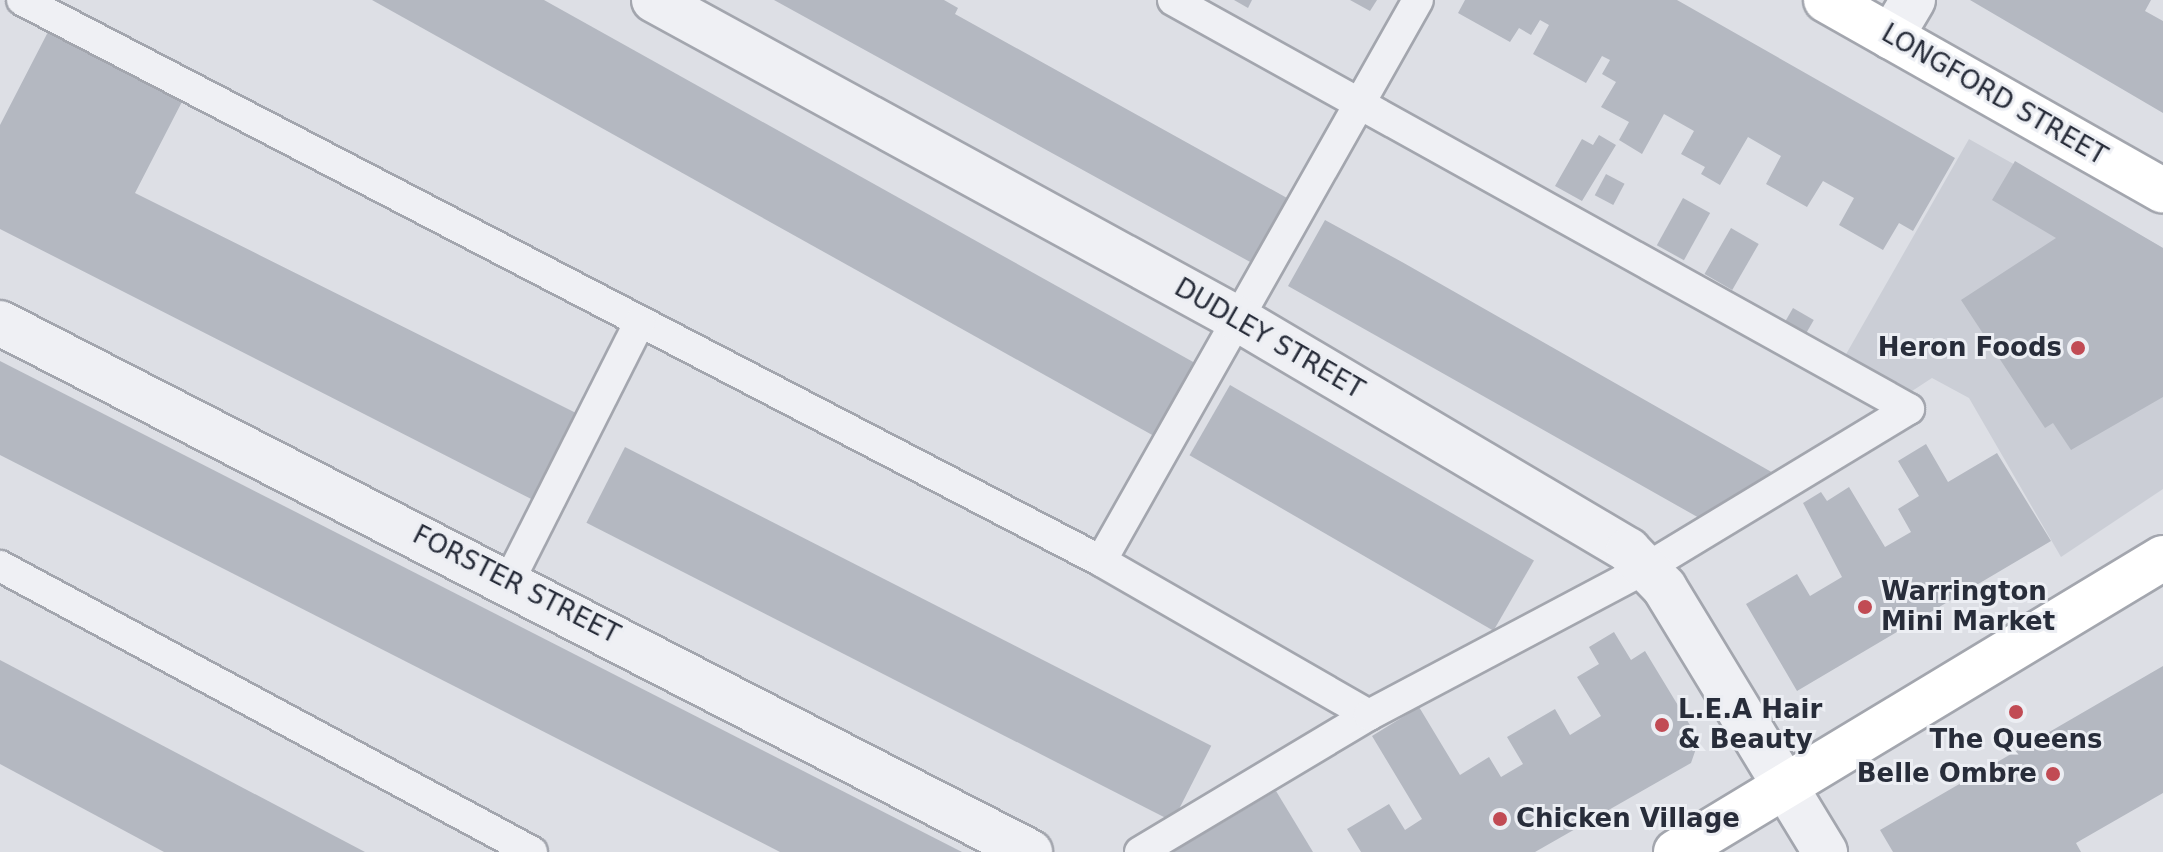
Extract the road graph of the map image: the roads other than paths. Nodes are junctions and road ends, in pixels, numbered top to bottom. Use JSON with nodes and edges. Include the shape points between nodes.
{"nodes":[{"id":1,"x":22,"y":0,"type":"edge"},
{"id":2,"x":654,"y":0,"type":"edge"},
{"id":3,"x":1173,"y":0,"type":"edge"},
{"id":4,"x":1418,"y":0,"type":"edge"},
{"id":5,"x":1826,"y":0,"type":"edge"},
{"id":6,"x":1913,"y":0,"type":"edge"},
{"id":7,"x":1891,"y":37,"type":"junction"},
{"id":8,"x":1359,"y":102,"type":"junction"},
{"id":9,"x":2163,"y":191,"type":"edge"},
{"id":10,"x":1236,"y":318,"type":"junction"},
{"id":11,"x":640,"y":322,"type":"junction"},
{"id":12,"x":0,"y":323,"type":"edge"},
{"id":13,"x":2163,"y":558,"type":"edge"},
{"id":14,"x":1101,"y":561,"type":"junction"},
{"id":15,"x":0,"y":566,"type":"edge"},
{"id":16,"x":1648,"y":567,"type":"junction"},
{"id":17,"x":509,"y":581,"type":"junction"},
{"id":18,"x":1369,"y":715,"type":"junction"},
{"id":19,"x":1786,"y":787,"type":"junction"},
{"id":20,"x":532,"y":852,"type":"edge"},
{"id":21,"x":1030,"y":852,"type":"edge"},
{"id":22,"x":1140,"y":852,"type":"edge"},
{"id":23,"x":1676,"y":852,"type":"edge"},
{"id":24,"x":1825,"y":852,"type":"edge"}],
"edges":[{"from":1,"to":11,"type":"lane"},
{"from":2,"to":10,"type":"street","name":"DUDLEY STREET"},
{"from":3,"to":8,"type":"lane"},
{"from":4,"to":8,"type":"lane"},
{"from":5,"to":7,"type":"street","name":"LONGFORD STREET"},
{"from":6,"to":7,"type":"street"},
{"from":7,"to":9,"type":"street","name":"LONGFORD STREET"},
{"from":8,"to":10,"type":"lane"},
{"from":8,"to":16,"type":"lane","via":[[1909,409]]},
{"from":10,"to":14,"type":"lane"},
{"from":10,"to":16,"type":"street","name":"DUDLEY STREET"},
{"from":11,"to":14,"type":"lane"},
{"from":11,"to":17,"type":"lane"},
{"from":12,"to":17,"type":"street","name":"FORSTER STREET"},
{"from":13,"to":19,"type":"street"},
{"from":14,"to":18,"type":"lane"},
{"from":15,"to":20,"type":"lane"},
{"from":16,"to":18,"type":"lane"},
{"from":16,"to":19,"type":"street","name":"DUDLEY STREET"},
{"from":17,"to":21,"type":"street","name":"FORSTER STREET"},
{"from":18,"to":22,"type":"lane"},
{"from":19,"to":23,"type":"street"},
{"from":19,"to":24,"type":"street","name":"DUDLEY STREET"}]}
